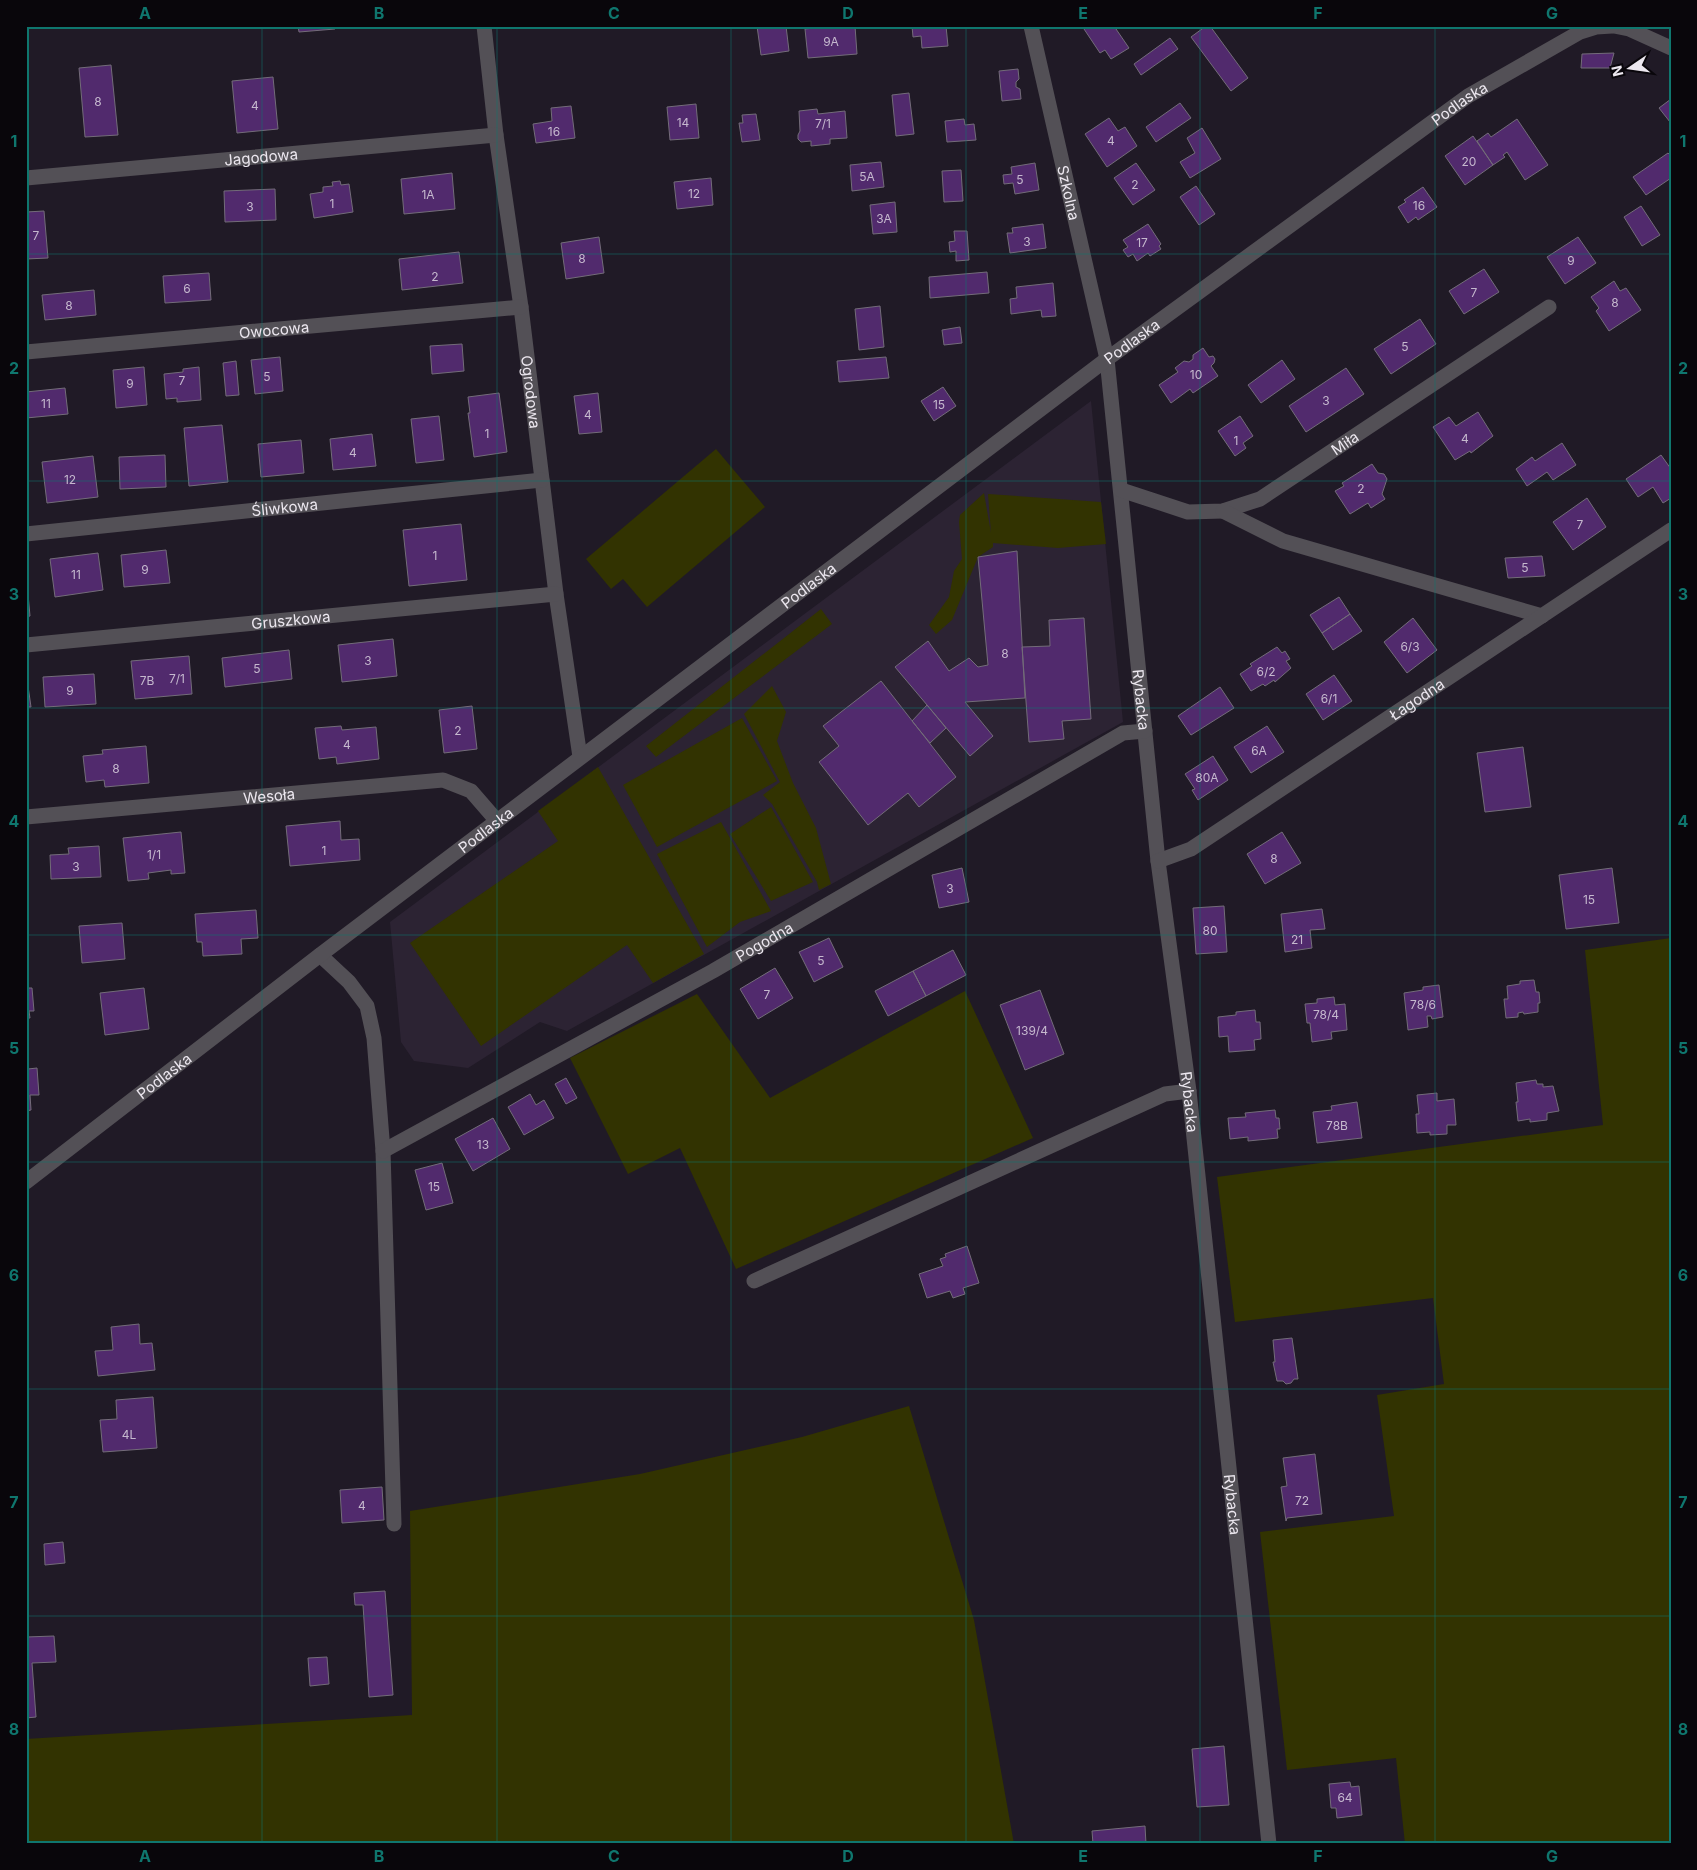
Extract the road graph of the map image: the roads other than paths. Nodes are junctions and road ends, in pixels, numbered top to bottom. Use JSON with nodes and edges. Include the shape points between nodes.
{"nodes":[{"id":1,"x":484,"y":26,"type":"edge"},
{"id":2,"x":1031,"y":26,"type":"edge"},
{"id":3,"x":1613,"y":26,"type":"edge"},
{"id":4,"x":1629,"y":28,"type":"edge"},
{"id":5,"x":1671,"y":48,"type":"edge"},
{"id":6,"x":496,"y":135,"type":"junction"},
{"id":7,"x":26,"y":178,"type":"edge"},
{"id":8,"x":521,"y":306,"type":"junction"},
{"id":9,"x":1549,"y":307,"type":"dead end"},
{"id":10,"x":26,"y":352,"type":"edge"},
{"id":11,"x":1107,"y":359,"type":"junction"},
{"id":12,"x":542,"y":480,"type":"junction"},
{"id":13,"x":1121,"y":490,"type":"junction"},
{"id":14,"x":1223,"y":511,"type":"junction"},
{"id":15,"x":1671,"y":530,"type":"edge"},
{"id":16,"x":26,"y":534,"type":"edge"},
{"id":17,"x":556,"y":594,"type":"junction"},
{"id":18,"x":1542,"y":616,"type":"junction"},
{"id":19,"x":26,"y":645,"type":"edge"},
{"id":20,"x":1145,"y":731,"type":"junction"},
{"id":21,"x":580,"y":757,"type":"junction"},
{"id":22,"x":26,"y":817,"type":"edge"},
{"id":23,"x":497,"y":821,"type":"junction"},
{"id":24,"x":1158,"y":861,"type":"junction"},
{"id":25,"x":320,"y":955,"type":"junction"},
{"id":26,"x":1189,"y":1091,"type":"junction"},
{"id":27,"x":383,"y":1151,"type":"junction"},
{"id":28,"x":26,"y":1182,"type":"edge"},
{"id":29,"x":754,"y":1281,"type":"dead end"},
{"id":30,"x":394,"y":1524,"type":"dead end"},
{"id":31,"x":1269,"y":1844,"type":"edge"}],
"edges":[{"from":1,"to":6,"type":"street","name":"Ogrodowa"},
{"from":2,"to":11,"type":"street","name":"Szkolna"},
{"from":3,"to":4,"type":"street","name":"Podlaska"},
{"from":3,"to":11,"type":"street","name":"Podlaska","via":[[1580,32],[1468,96]]},
{"from":4,"to":5,"type":"street","name":"Podlaska"},
{"from":6,"to":7,"type":"street","name":"Jagodowa"},
{"from":6,"to":8,"type":"street","name":"Ogrodowa"},
{"from":8,"to":10,"type":"street","name":"Owocowa"},
{"from":8,"to":12,"type":"street","name":"Ogrodowa"},
{"from":9,"to":14,"type":"street","name":"Miła","via":[[1260,499]]},
{"from":11,"to":13,"type":"street","name":"Rybacka"},
{"from":11,"to":21,"type":"street","name":"Podlaska"},
{"from":12,"to":16,"type":"street","name":"Śliwkowa"},
{"from":12,"to":17,"type":"street","name":"Ogrodowa"},
{"from":13,"to":14,"type":"street","name":"Miła","via":[[1188,512]]},
{"from":13,"to":20,"type":"street","name":"Rybacka"},
{"from":14,"to":18,"type":"street","via":[[1284,542]]},
{"from":15,"to":18,"type":"street","name":"Łagodna"},
{"from":17,"to":19,"type":"street","name":"Gruszkowa"},
{"from":17,"to":21,"type":"street","name":"Ogrodowa"},
{"from":18,"to":24,"type":"street","name":"Łagodna","via":[[1191,849]]},
{"from":20,"to":24,"type":"street","name":"Rybacka"},
{"from":20,"to":27,"type":"street","name":"Pogodna","via":[[1123,733],[712,971]]},
{"from":21,"to":23,"type":"street","name":"Podlaska"},
{"from":22,"to":23,"type":"street","name":"Wesoła","via":[[443,780],[471,792]]},
{"from":23,"to":25,"type":"street","name":"Podlaska"},
{"from":24,"to":26,"type":"street","name":"Rybacka"},
{"from":25,"to":27,"type":"street","via":[[349,982],[367,1006],[374,1038]]},
{"from":25,"to":28,"type":"street","name":"Podlaska"},
{"from":26,"to":29,"type":"street","via":[[1165,1094]]},
{"from":26,"to":31,"type":"street","name":"Rybacka"},
{"from":27,"to":30,"type":"street"}]}
